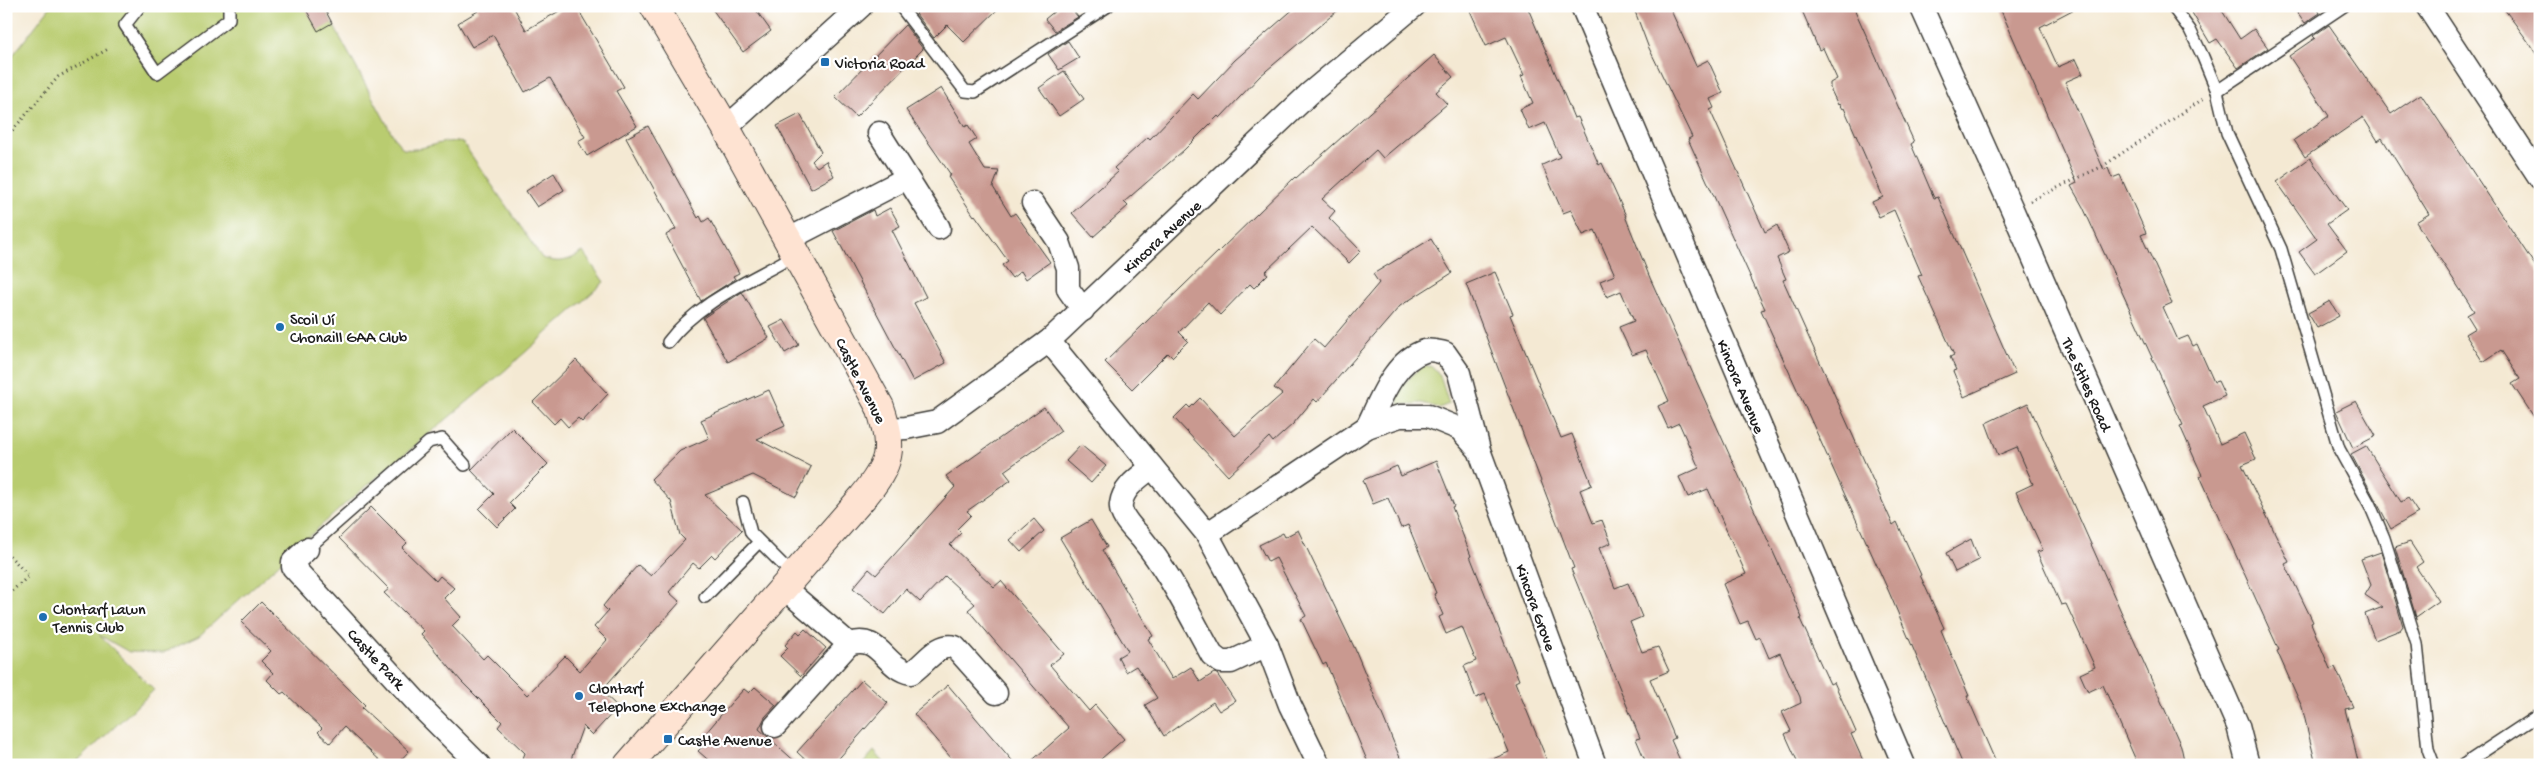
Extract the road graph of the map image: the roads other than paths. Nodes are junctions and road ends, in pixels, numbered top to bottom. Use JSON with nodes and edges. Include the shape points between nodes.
{"nodes":[{"id":1,"x":140,"y":6,"type":"edge"},
{"id":2,"x":229,"y":6,"type":"edge"},
{"id":3,"x":654,"y":6,"type":"edge"},
{"id":4,"x":861,"y":6,"type":"edge"},
{"id":5,"x":900,"y":6,"type":"edge"},
{"id":6,"x":1108,"y":6,"type":"edge"},
{"id":7,"x":1414,"y":6,"type":"edge"},
{"id":8,"x":1582,"y":6,"type":"edge"},
{"id":9,"x":1921,"y":6,"type":"edge"},
{"id":10,"x":2172,"y":6,"type":"edge"},
{"id":11,"x":2344,"y":6,"type":"edge"},
{"id":12,"x":2427,"y":6,"type":"edge"},
{"id":13,"x":2217,"y":91,"type":"junction"},
{"id":14,"x":726,"y":128,"type":"junction"},
{"id":15,"x":879,"y":133,"type":"dead end"},
{"id":16,"x":907,"y":178,"type":"junction"},
{"id":17,"x":2540,"y":178,"type":"edge"},
{"id":18,"x":1033,"y":203,"type":"dead end"},
{"id":19,"x":939,"y":228,"type":"dead end"},
{"id":20,"x":791,"y":248,"type":"junction"},
{"id":21,"x":1083,"y":310,"type":"junction"},
{"id":22,"x":1049,"y":341,"type":"junction"},
{"id":23,"x":668,"y":342,"type":"dead end"},
{"id":24,"x":1367,"y":427,"type":"junction"},
{"id":25,"x":887,"y":429,"type":"junction"},
{"id":26,"x":1479,"y":450,"type":"junction"},
{"id":27,"x":466,"y":465,"type":"dead end"},
{"id":28,"x":1152,"y":467,"type":"junction"},
{"id":29,"x":743,"y":502,"type":"dead end"},
{"id":30,"x":1207,"y":534,"type":"junction"},
{"id":31,"x":759,"y":542,"type":"junction"},
{"id":32,"x":307,"y":549,"type":"joint"},
{"id":33,"x":788,"y":581,"type":"junction"},
{"id":34,"x":706,"y":598,"type":"dead end"},
{"id":35,"x":849,"y":644,"type":"junction"},
{"id":36,"x":1266,"y":645,"type":"junction"},
{"id":37,"x":996,"y":693,"type":"dead end"},
{"id":38,"x":2540,"y":714,"type":"edge"},
{"id":39,"x":775,"y":726,"type":"dead end"},
{"id":40,"x":471,"y":762,"type":"edge"},
{"id":41,"x":628,"y":765,"type":"edge"},
{"id":42,"x":1318,"y":765,"type":"edge"},
{"id":43,"x":1595,"y":765,"type":"edge"},
{"id":44,"x":1904,"y":765,"type":"edge"},
{"id":45,"x":2248,"y":765,"type":"edge"},
{"id":46,"x":2434,"y":765,"type":"edge"},
{"id":47,"x":2463,"y":765,"type":"edge"}],
"edges":[{"from":1,"to":2,"type":"lane","via":[[125,25],[156,73],[229,19]]},
{"from":3,"to":14,"type":"street","name":"Castle Avenue"},
{"from":4,"to":14,"type":"street"},
{"from":5,"to":6,"type":"lane","via":[[965,91],[975,92]]},
{"from":7,"to":21,"type":"street","name":"Kincora Avenue","via":[[1309,94]]},
{"from":8,"to":44,"type":"street","name":"Kincora Avenue"},
{"from":9,"to":45,"type":"street","name":"The Stiles Road","via":[[2238,726]]},
{"from":10,"to":13,"type":"lane","via":[[2190,30]]},
{"from":11,"to":13,"type":"lane"},
{"from":12,"to":17,"type":"street"},
{"from":13,"to":46,"type":"lane","via":[[2227,132],[2281,249],[2339,449],[2384,538],[2417,644],[2428,749]]},
{"from":14,"to":20,"type":"street","name":"Castle Avenue"},
{"from":15,"to":16,"type":"street"},
{"from":16,"to":19,"type":"street"},
{"from":16,"to":20,"type":"street"},
{"from":18,"to":21,"type":"street","via":[[1059,242],[1068,268],[1068,288]]},
{"from":20,"to":23,"type":"lane","via":[[689,317]]},
{"from":20,"to":25,"type":"street","name":"Castle Avenue","via":[[880,407]]},
{"from":21,"to":22,"type":"street","name":"Kincora Avenue"},
{"from":22,"to":25,"type":"street","name":"Kincora Avenue","via":[[936,422]]},
{"from":22,"to":28,"type":"street"},
{"from":24,"to":26,"type":"street","name":"Kincora Grove","via":[[1400,416],[1428,416],[1460,429]]},
{"from":24,"to":26,"type":"street","name":"Kincora Grove","via":[[1390,382],[1407,360],[1426,350],[1445,353],[1459,373]]},
{"from":24,"to":30,"type":"street","name":"Kincora Grove"},
{"from":25,"to":33,"type":"street","name":"Castle Avenue","via":[[889,449],[881,474]]},
{"from":26,"to":43,"type":"street","name":"Kincora Grove"},
{"from":27,"to":32,"type":"lane","via":[[442,439],[429,442]]},
{"from":28,"to":30,"type":"street"},
{"from":28,"to":36,"type":"street","via":[[1129,486],[1123,496],[1120,506],[1123,516],[1149,547],[1212,654],[1221,662],[1231,662]]},
{"from":29,"to":31,"type":"lane","via":[[751,533]]},
{"from":30,"to":36,"type":"street"},
{"from":31,"to":33,"type":"lane"},
{"from":31,"to":34,"type":"lane"},
{"from":32,"to":40,"type":"street","name":"Castle Park","via":[[294,562],[293,568]]},
{"from":33,"to":35,"type":"street"},
{"from":33,"to":41,"type":"street","name":"Castle Avenue"},
{"from":35,"to":37,"type":"street","via":[[860,640],[870,643],[902,671],[911,673],[941,647],[955,647]]},
{"from":35,"to":39,"type":"street"},
{"from":36,"to":42,"type":"street"},
{"from":38,"to":47,"type":"lane"}]}
